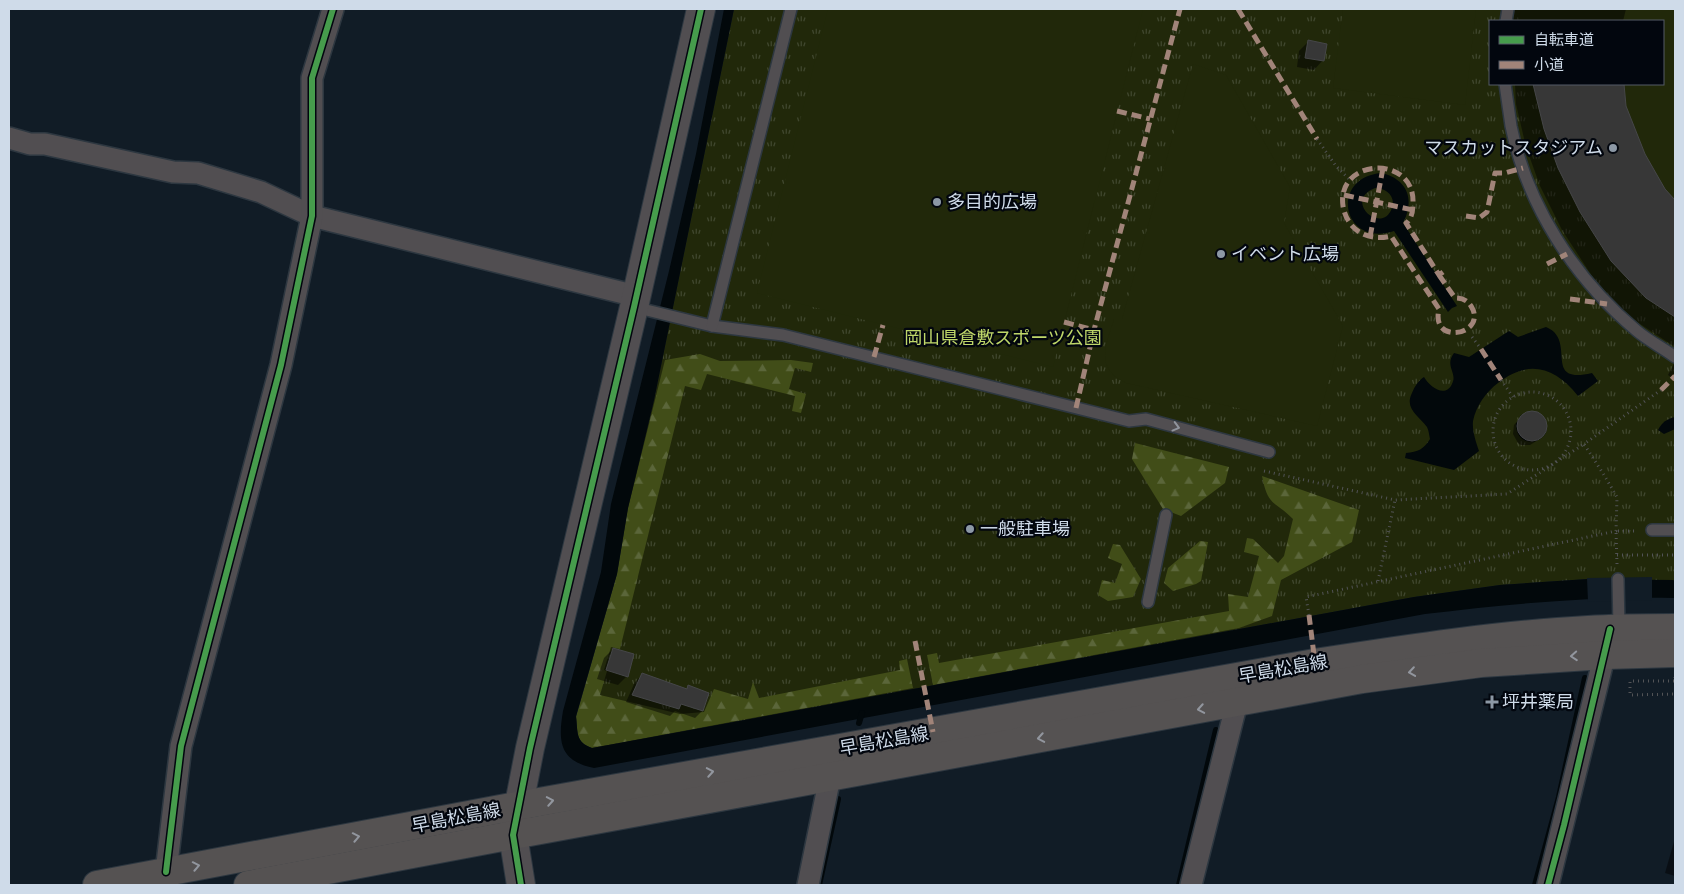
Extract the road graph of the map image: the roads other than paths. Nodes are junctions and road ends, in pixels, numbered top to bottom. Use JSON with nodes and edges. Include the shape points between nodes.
{"nodes":[{"id":1,"x":333,"y":9,"type":"edge"},
{"id":2,"x":700,"y":9,"type":"edge"},
{"id":3,"x":791,"y":9,"type":"edge"},
{"id":4,"x":1505,"y":85,"type":"edge"},
{"id":5,"x":9,"y":138,"type":"edge"},
{"id":6,"x":312,"y":216,"type":"junction"},
{"id":7,"x":642,"y":305,"type":"junction"},
{"id":8,"x":712,"y":326,"type":"junction"},
{"id":9,"x":1675,"y":357,"type":"edge"},
{"id":10,"x":1269,"y":452,"type":"dead end"},
{"id":11,"x":1166,"y":516,"type":"dead end"},
{"id":12,"x":1652,"y":530,"type":"road end"},
{"id":13,"x":1675,"y":530,"type":"edge"},
{"id":14,"x":1618,"y":579,"type":"road end"},
{"id":15,"x":1148,"y":602,"type":"dead end"},
{"id":16,"x":1675,"y":628,"type":"edge"},
{"id":17,"x":1613,"y":629,"type":"junction"},
{"id":18,"x":1675,"y":654,"type":"edge"},
{"id":19,"x":1237,"y":702,"type":"junction"},
{"id":20,"x":830,"y":776,"type":"junction"},
{"id":21,"x":517,"y":806,"type":"junction"},
{"id":22,"x":513,"y":835,"type":"junction"},
{"id":23,"x":166,"y":872,"type":"junction"},
{"id":24,"x":97,"y":885,"type":"edge"},
{"id":25,"x":248,"y":885,"type":"edge"},
{"id":26,"x":521,"y":885,"type":"edge"},
{"id":27,"x":808,"y":885,"type":"edge"},
{"id":28,"x":1191,"y":885,"type":"edge"},
{"id":29,"x":1548,"y":885,"type":"edge"}],
"edges":[{"from":1,"to":6,"type":"street","via":[[312,78]]},
{"from":2,"to":7,"type":"street"},
{"from":3,"to":8,"type":"lane"},
{"from":4,"to":9,"type":"lane","via":[[1523,168],[1553,233],[1607,304]]},
{"from":5,"to":6,"type":"street","via":[[173,172],[198,173],[261,192]]},
{"from":6,"to":7,"type":"street"},
{"from":6,"to":23,"type":"street","via":[[281,365],[181,746]]},
{"from":7,"to":8,"type":"lane"},
{"from":7,"to":21,"type":"street"},
{"from":8,"to":10,"type":"lane","one_way":true,"via":[[783,335],[1129,421],[1146,419]]},
{"from":11,"to":15,"type":"lane"},
{"from":12,"to":13,"type":"lane"},
{"from":14,"to":17,"type":"lane"},
{"from":16,"to":17,"type":"main road","name":"早島松島線"},
{"from":17,"to":18,"type":"main road","name":"早島松島線"},
{"from":17,"to":19,"type":"main road","name":"早島松島線","one_way":true,"via":[[1481,663],[1362,679]]},
{"from":21,"to":17,"type":"main road","name":"早島松島線","one_way":true,"via":[[1315,663],[1511,636]]},
{"from":17,"to":29,"type":"street"},
{"from":19,"to":20,"type":"main road","name":"早島松島線","one_way":true},
{"from":19,"to":28,"type":"street"},
{"from":20,"to":22,"type":"main road","name":"早島松島線"},
{"from":20,"to":27,"type":"street"},
{"from":21,"to":22,"type":"street"},
{"from":23,"to":21,"type":"main road","name":"早島松島線","one_way":true},
{"from":22,"to":25,"type":"main road","name":"早島松島線"},
{"from":22,"to":26,"type":"street"},
{"from":23,"to":24,"type":"main road","name":"早島松島線"}]}
